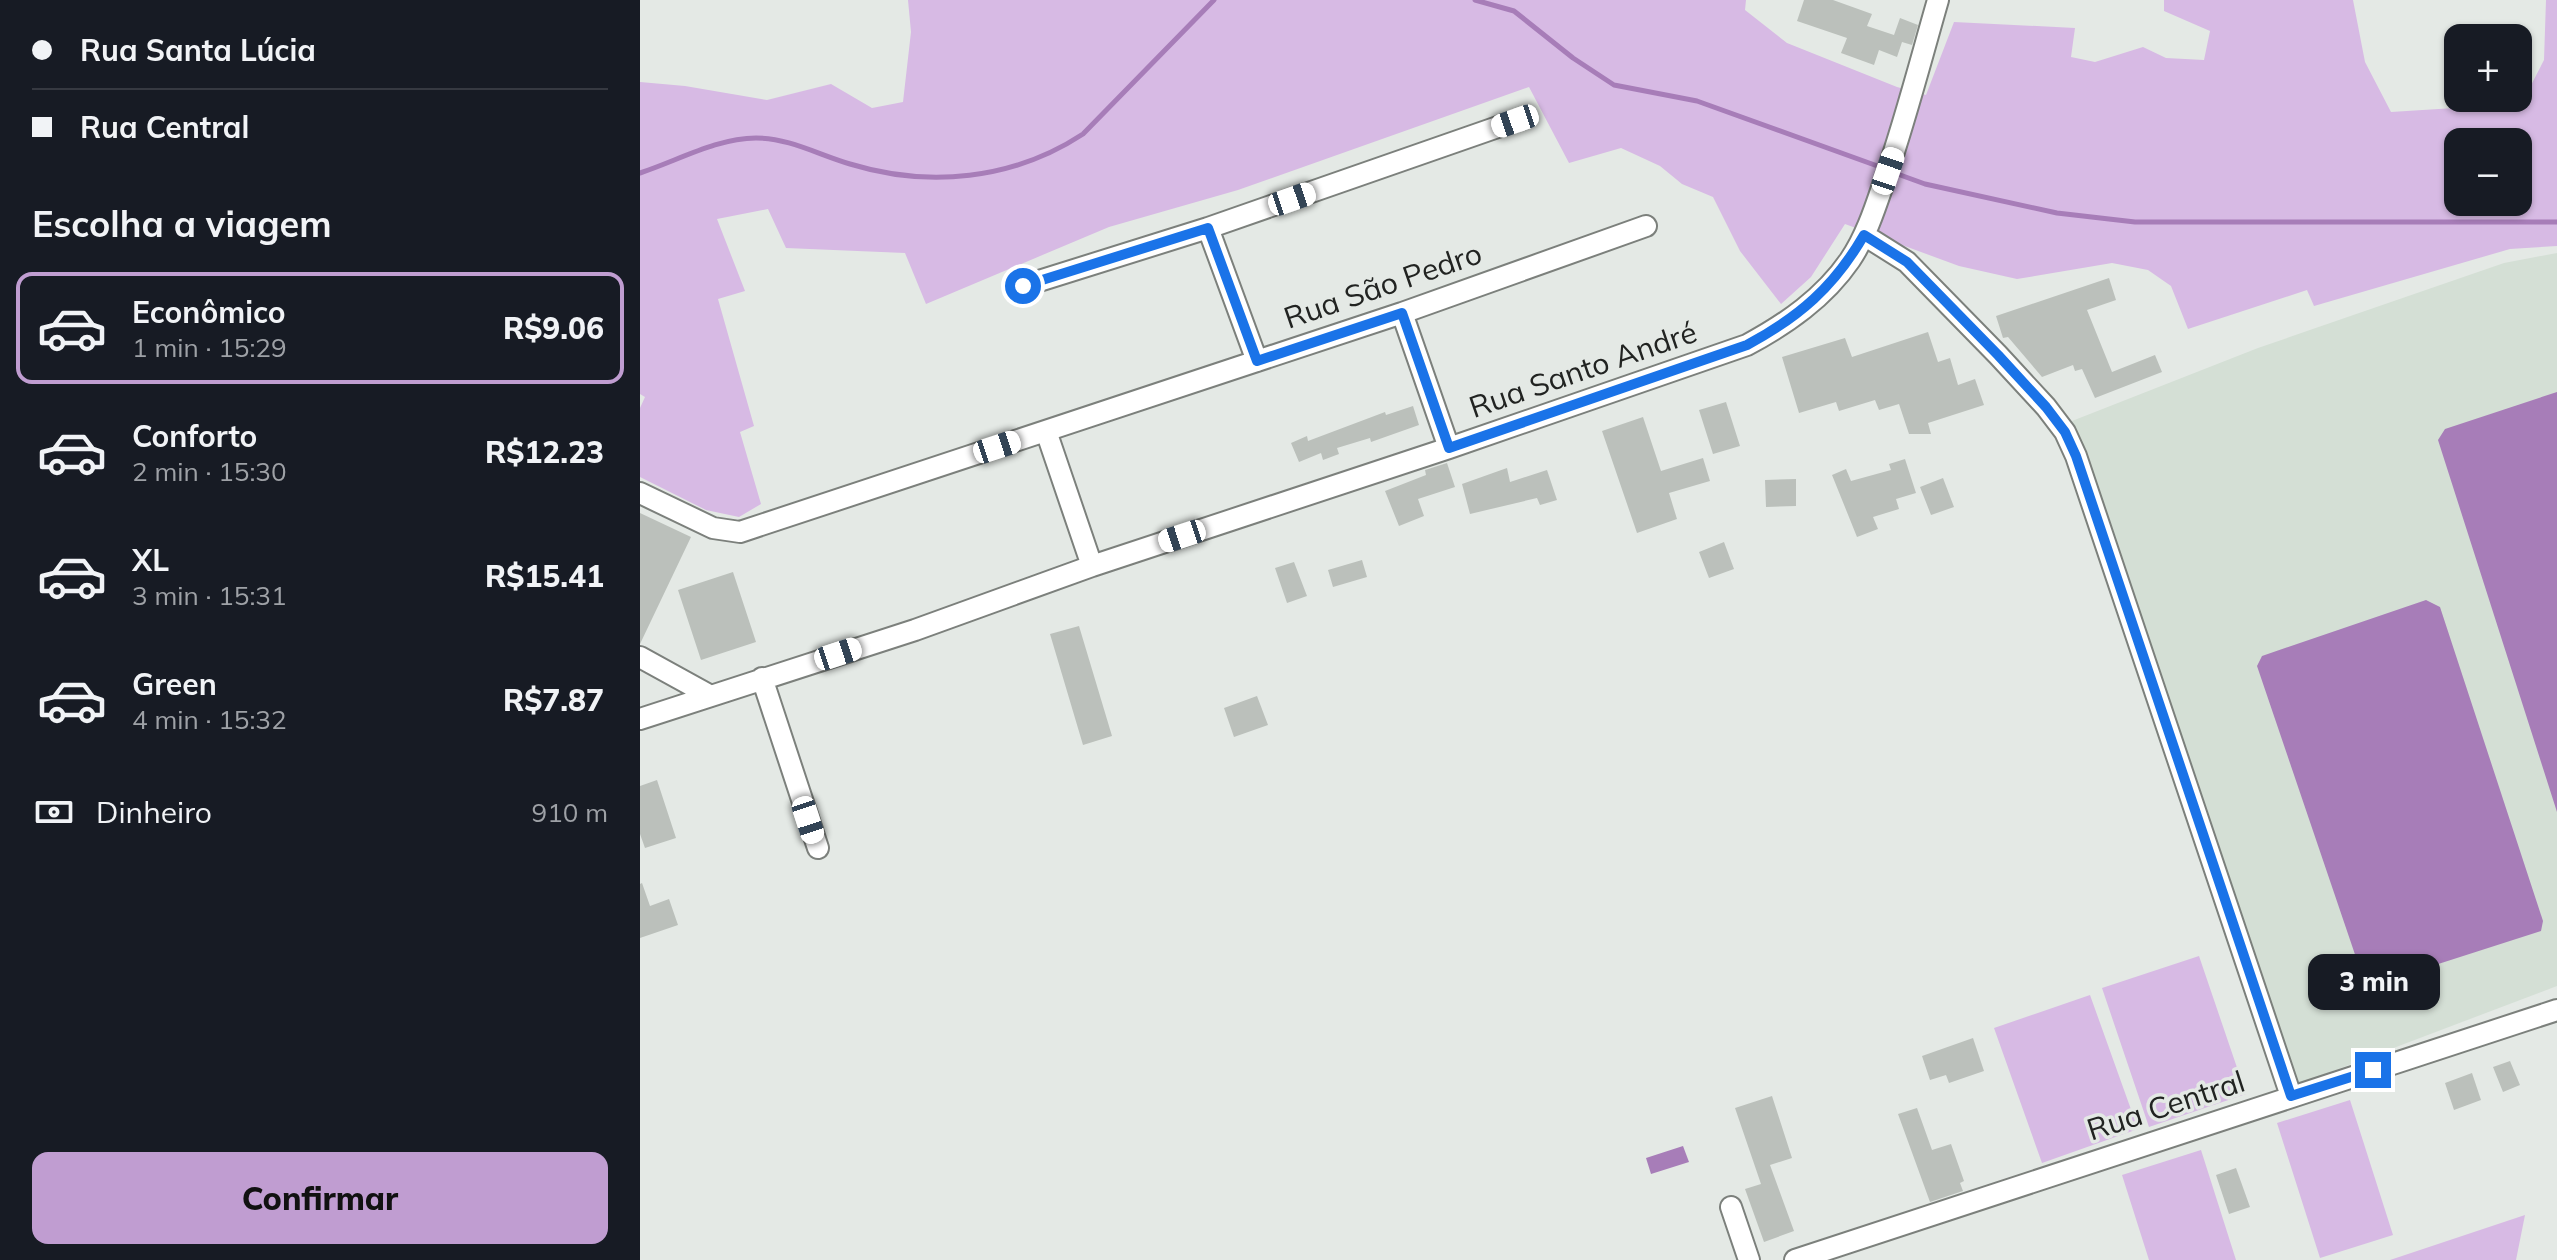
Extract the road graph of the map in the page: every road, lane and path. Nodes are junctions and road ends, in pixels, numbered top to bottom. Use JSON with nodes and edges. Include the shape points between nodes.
{"nodes":[{"id":1,"x":1938,"y":0,"type":"edge"},
{"id":2,"x":1515,"y":121,"type":"dead end"},
{"id":3,"x":1646,"y":226,"type":"dead end"},
{"id":4,"x":1208,"y":228,"type":"junction"},
{"id":5,"x":1864,"y":235,"type":"junction"},
{"id":6,"x":1023,"y":286,"type":"dead end"},
{"id":7,"x":1402,"y":313,"type":"junction"},
{"id":8,"x":1257,"y":361,"type":"junction"},
{"id":9,"x":1046,"y":431,"type":"junction"},
{"id":10,"x":1449,"y":448,"type":"junction"},
{"id":11,"x":640,"y":493,"type":"edge"},
{"id":12,"x":1092,"y":566,"type":"junction"},
{"id":13,"x":640,"y":657,"type":"edge"},
{"id":14,"x":762,"y":678,"type":"junction"},
{"id":15,"x":709,"y":695,"type":"junction"},
{"id":16,"x":640,"y":719,"type":"edge"},
{"id":17,"x":818,"y":848,"type":"dead end"},
{"id":18,"x":2557,"y":1010,"type":"edge"},
{"id":19,"x":2291,"y":1096,"type":"junction"},
{"id":20,"x":1731,"y":1207,"type":"dead end"},
{"id":21,"x":1749,"y":1260,"type":"edge"},
{"id":22,"x":1795,"y":1260,"type":"edge"}],
"edges":[{"from":1,"to":5,"type":"street","name":"Rua Santo André","via":[[1896,148]]},
{"from":2,"to":4,"type":"street"},
{"from":3,"to":7,"type":"street","name":"Rua São Pedro"},
{"from":4,"to":6,"type":"street"},
{"from":4,"to":8,"type":"street"},
{"from":5,"to":10,"type":"street","name":"Rua Santo André","via":[[1839,274],[1806,307],[1747,345]]},
{"from":5,"to":19,"type":"street","via":[[1907,262],[1934,288],[2065,432]]},
{"from":7,"to":8,"type":"street","name":"Rua São Pedro"},
{"from":7,"to":10,"type":"street"},
{"from":8,"to":9,"type":"street","name":"Rua São Pedro"},
{"from":9,"to":11,"type":"street","name":"Rua São Pedro","via":[[740,532],[713,528]]},
{"from":9,"to":12,"type":"street"},
{"from":10,"to":12,"type":"street","name":"Rua Santo André"},
{"from":12,"to":14,"type":"street","name":"Rua Santo André"},
{"from":13,"to":15,"type":"street"},
{"from":14,"to":15,"type":"street","name":"Rua Santo André"},
{"from":14,"to":17,"type":"street"},
{"from":15,"to":16,"type":"street","name":"Rua Santo André"},
{"from":18,"to":19,"type":"street","name":"Rua Central"},
{"from":19,"to":22,"type":"street","name":"Rua Central"},
{"from":20,"to":21,"type":"street"}]}
